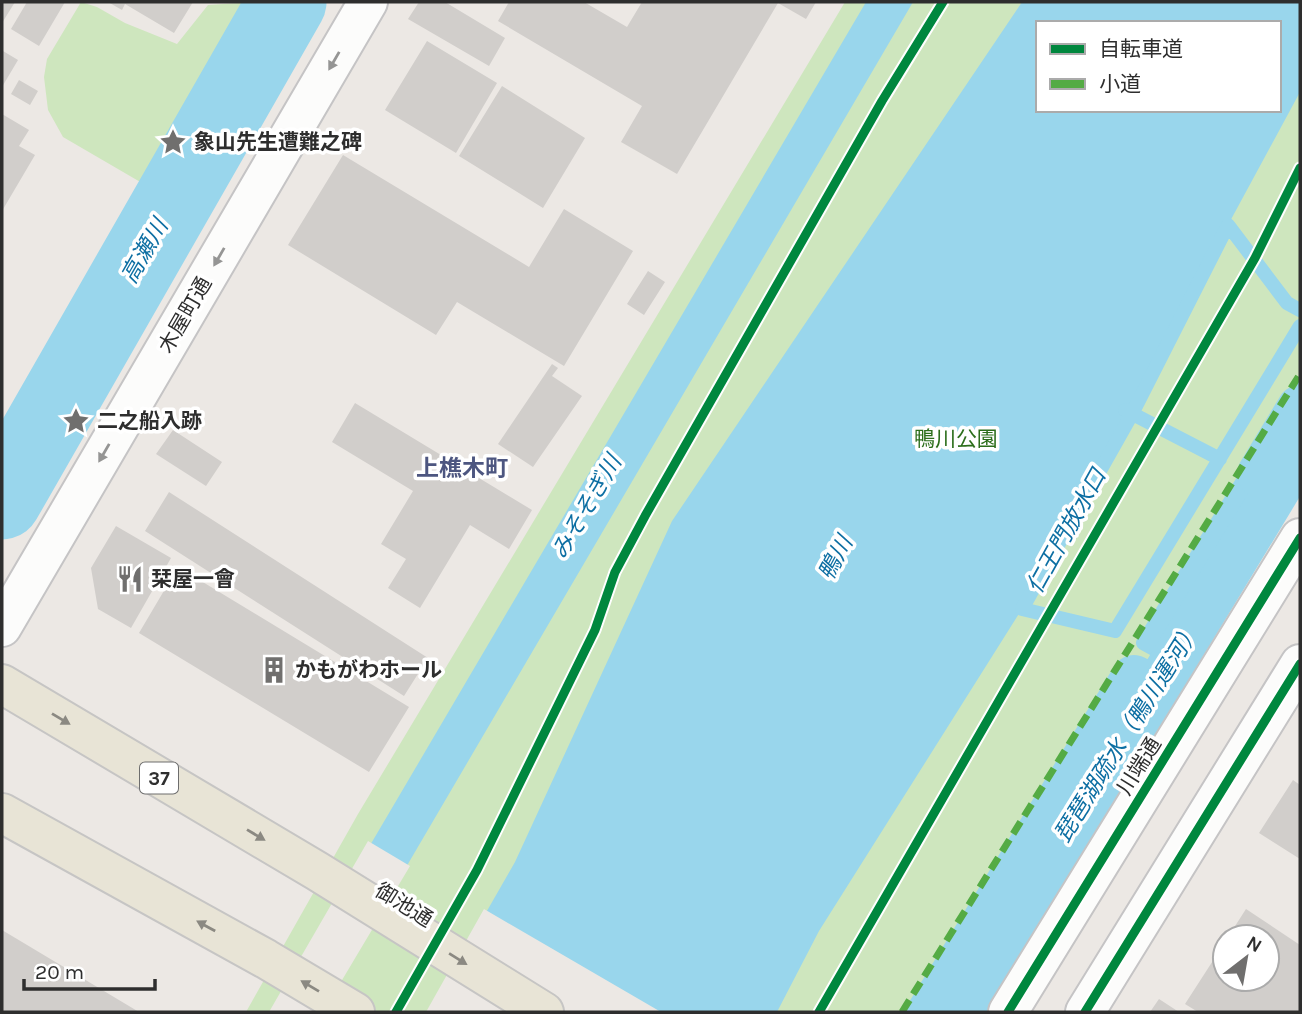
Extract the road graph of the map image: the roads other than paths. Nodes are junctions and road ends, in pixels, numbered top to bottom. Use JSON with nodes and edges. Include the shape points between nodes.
{"nodes":[{"id":1,"x":368,"y":2,"type":"edge"},
{"id":2,"x":1300,"y":538,"type":"edge"},
{"id":3,"x":2,"y":627,"type":"edge"},
{"id":4,"x":2,"y":684,"type":"edge"},
{"id":5,"x":1295,"y":685,"type":"edge"},
{"id":6,"x":2,"y":813,"type":"edge"},
{"id":7,"x":355,"y":1012,"type":"edge"},
{"id":8,"x":544,"y":1012,"type":"edge"},
{"id":9,"x":1008,"y":1012,"type":"edge"},
{"id":10,"x":1085,"y":1012,"type":"edge"}],
"edges":[{"from":1,"to":3,"type":"street","name":"木屋町通","one_way":true},
{"from":2,"to":9,"type":"street","name":"川端通"},
{"from":4,"to":8,"type":"main road","name":"御池通","number":"37","one_way":true},
{"from":5,"to":10,"type":"street"},
{"from":7,"to":6,"type":"main road","one_way":true}]}
